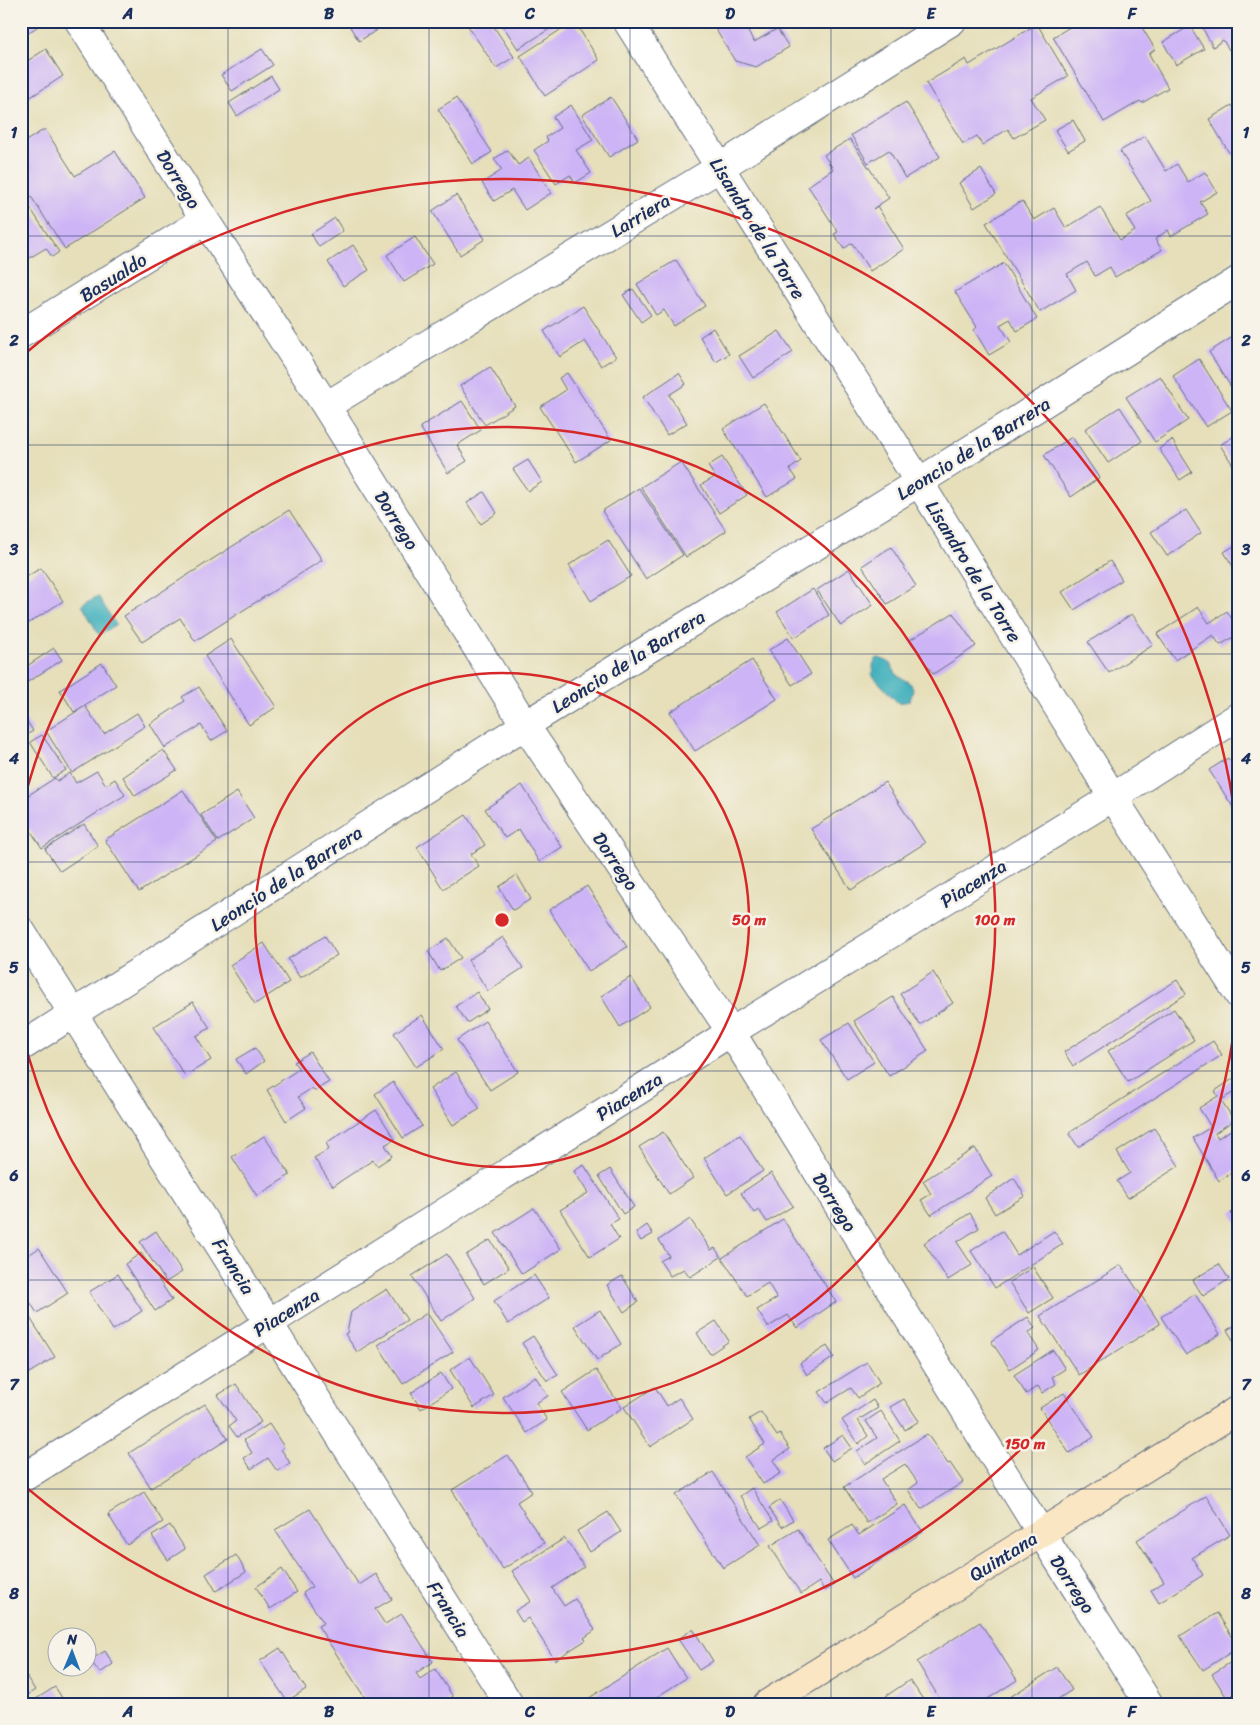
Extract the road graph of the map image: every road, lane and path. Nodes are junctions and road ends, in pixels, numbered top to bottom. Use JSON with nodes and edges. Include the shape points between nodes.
{"nodes":[{"id":1,"x":79,"y":21,"type":"edge"},
{"id":2,"x":627,"y":21,"type":"edge"},
{"id":3,"x":952,"y":21,"type":"edge"},
{"id":4,"x":719,"y":168,"type":"junction"},
{"id":5,"x":205,"y":220,"type":"junction"},
{"id":6,"x":1239,"y":280,"type":"edge"},
{"id":7,"x":21,"y":334,"type":"edge"},
{"id":8,"x":326,"y":406,"type":"junction"},
{"id":9,"x":919,"y":482,"type":"junction"},
{"id":10,"x":1239,"y":716,"type":"edge"},
{"id":11,"x":525,"y":725,"type":"junction"},
{"id":12,"x":1113,"y":797,"type":"junction"},
{"id":13,"x":21,"y":931,"type":"edge"},
{"id":14,"x":1239,"y":995,"type":"edge"},
{"id":15,"x":74,"y":1013,"type":"junction"},
{"id":16,"x":731,"y":1032,"type":"junction"},
{"id":17,"x":21,"y":1047,"type":"edge"},
{"id":18,"x":269,"y":1322,"type":"junction"},
{"id":19,"x":1239,"y":1409,"type":"edge"},
{"id":20,"x":21,"y":1478,"type":"edge"},
{"id":21,"x":1040,"y":1533,"type":"junction"},
{"id":22,"x":509,"y":1704,"type":"edge"},
{"id":23,"x":767,"y":1704,"type":"edge"},
{"id":24,"x":1149,"y":1704,"type":"edge"}],
"edges":[{"from":1,"to":5,"type":"street","name":"Dorrego"},
{"from":2,"to":4,"type":"street","name":"Lisandro de la Torre"},
{"from":3,"to":4,"type":"street","name":"Larriera"},
{"from":4,"to":8,"type":"street","name":"Larriera"},
{"from":4,"to":9,"type":"street","name":"Lisandro de la Torre"},
{"from":5,"to":7,"type":"street","name":"Basualdo"},
{"from":5,"to":8,"type":"street","name":"Dorrego"},
{"from":6,"to":9,"type":"street","name":"Leoncio de la Barrera"},
{"from":8,"to":11,"type":"street","name":"Dorrego"},
{"from":9,"to":11,"type":"street","name":"Leoncio de la Barrera"},
{"from":9,"to":12,"type":"street","name":"Lisandro de la Torre"},
{"from":10,"to":12,"type":"street","name":"Piacenza"},
{"from":11,"to":15,"type":"street","name":"Leoncio de la Barrera"},
{"from":11,"to":16,"type":"street","name":"Dorrego"},
{"from":12,"to":14,"type":"street","name":"Lisandro de la Torre"},
{"from":12,"to":16,"type":"street","name":"Piacenza"},
{"from":13,"to":15,"type":"street","name":"Francia"},
{"from":15,"to":17,"type":"street","name":"Leoncio de la Barrera"},
{"from":15,"to":18,"type":"street","name":"Francia"},
{"from":16,"to":18,"type":"street","name":"Piacenza"},
{"from":16,"to":21,"type":"street","name":"Dorrego"},
{"from":18,"to":20,"type":"street","name":"Piacenza"},
{"from":18,"to":22,"type":"street","name":"Francia"},
{"from":19,"to":21,"type":"main road","name":"Quintana"},
{"from":21,"to":23,"type":"main road","name":"Quintana"},
{"from":21,"to":24,"type":"street","name":"Dorrego"}]}
